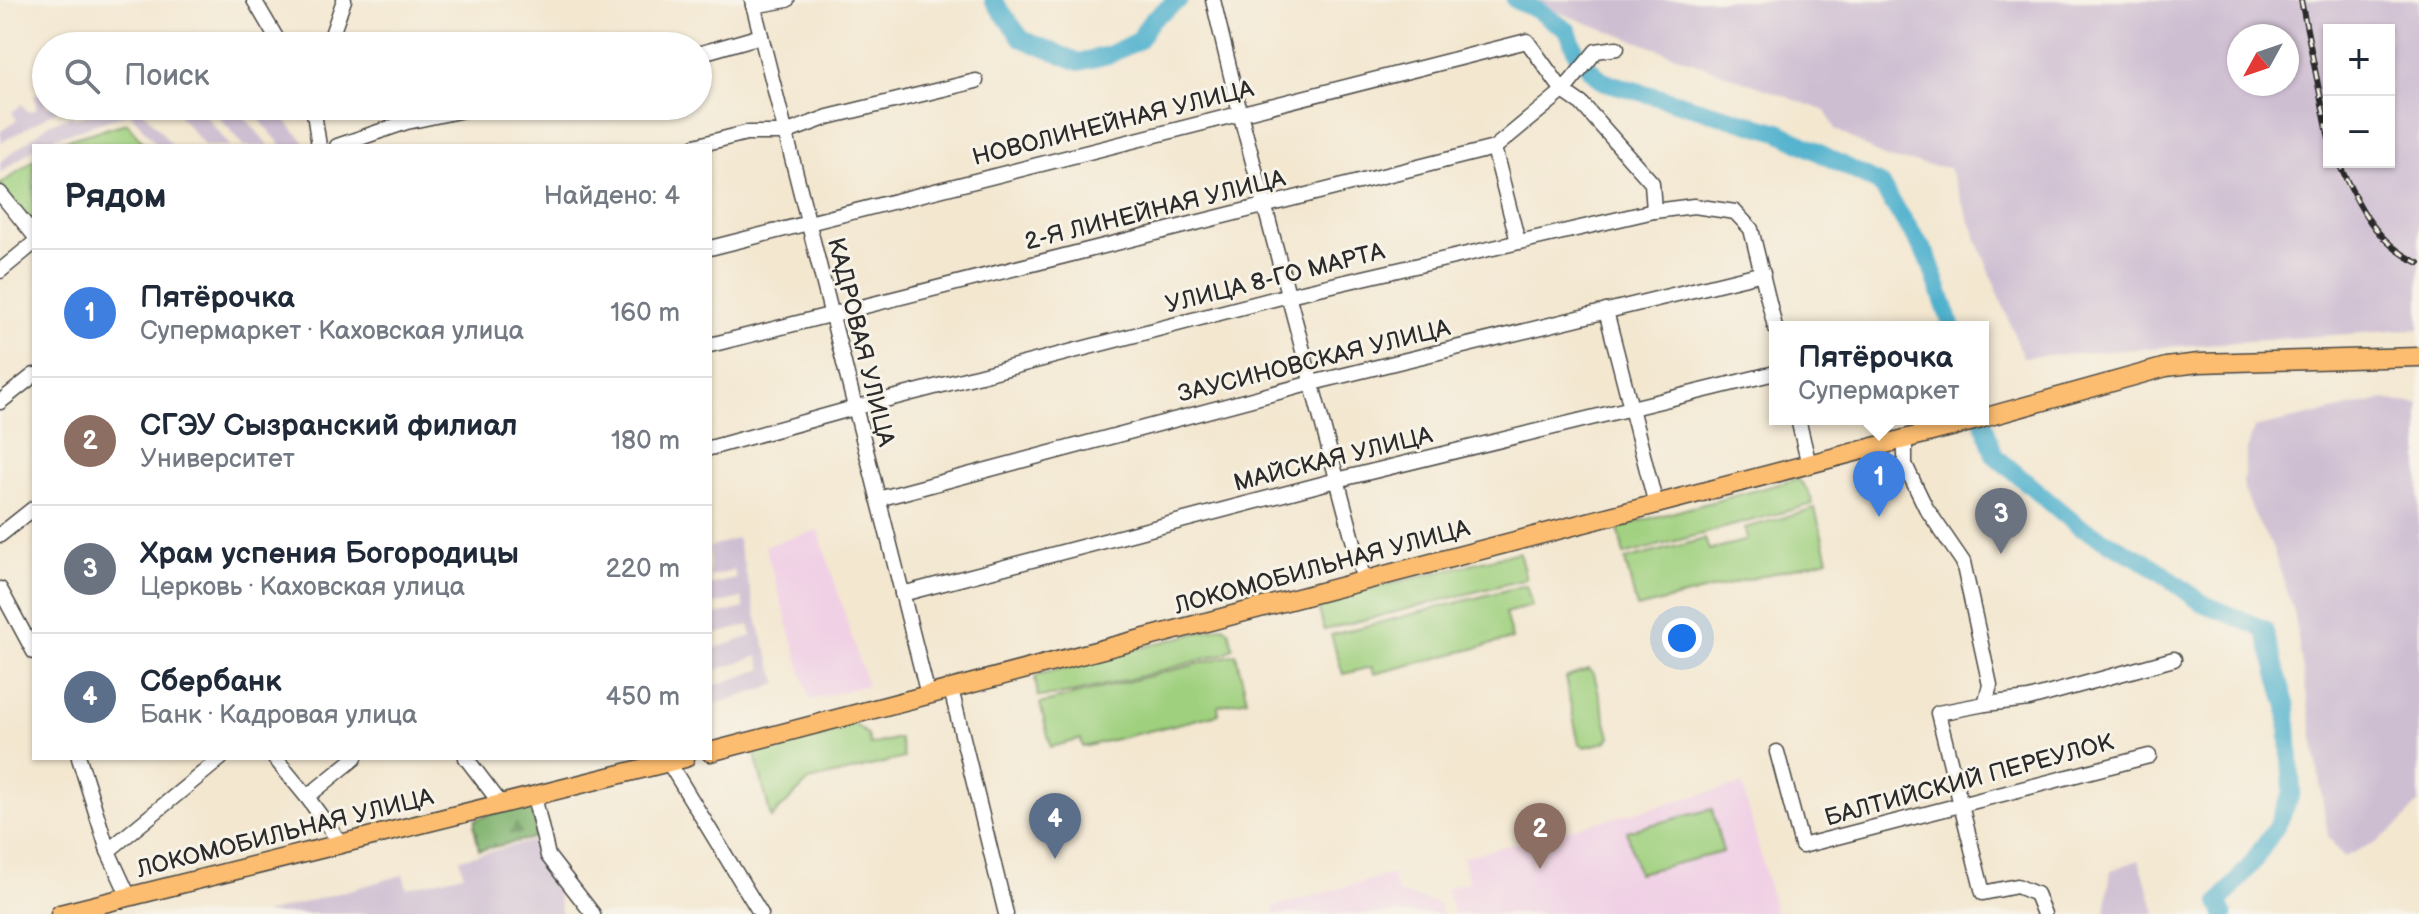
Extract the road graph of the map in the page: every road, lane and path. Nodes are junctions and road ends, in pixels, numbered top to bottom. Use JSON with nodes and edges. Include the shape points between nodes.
{"nodes":[{"id":1,"x":254,"y":0,"type":"edge"},
{"id":2,"x":344,"y":0,"type":"edge"},
{"id":3,"x":787,"y":0,"type":"edge"},
{"id":4,"x":1213,"y":0,"type":"edge"},
{"id":5,"x":753,"y":3,"type":"edge"},
{"id":6,"x":273,"y":32,"type":"edge"},
{"id":7,"x":333,"y":32,"type":"edge"},
{"id":8,"x":761,"y":36,"type":"junction"},
{"id":9,"x":1617,"y":48,"type":"dead end"},
{"id":10,"x":712,"y":50,"type":"edge"},
{"id":11,"x":976,"y":81,"type":"dead end"},
{"id":12,"x":1563,"y":91,"type":"junction"},
{"id":13,"x":1240,"y":113,"type":"junction"},
{"id":14,"x":315,"y":120,"type":"edge"},
{"id":15,"x":416,"y":120,"type":"edge"},
{"id":16,"x":785,"y":133,"type":"junction"},
{"id":17,"x":319,"y":144,"type":"edge"},
{"id":18,"x":343,"y":144,"type":"edge"},
{"id":19,"x":703,"y":144,"type":"edge"},
{"id":20,"x":1494,"y":148,"type":"junction"},
{"id":21,"x":0,"y":193,"type":"edge"},
{"id":22,"x":1265,"y":206,"type":"junction"},
{"id":23,"x":1654,"y":211,"type":"junction"},
{"id":24,"x":809,"y":224,"type":"junction"},
{"id":25,"x":32,"y":233,"type":"edge"},
{"id":26,"x":1518,"y":242,"type":"junction"},
{"id":27,"x":32,"y":245,"type":"edge"},
{"id":28,"x":712,"y":248,"type":"edge"},
{"id":29,"x":0,"y":271,"type":"edge"},
{"id":30,"x":1763,"y":273,"type":"junction"},
{"id":31,"x":1289,"y":295,"type":"junction"},
{"id":32,"x":1606,"y":311,"type":"junction"},
{"id":33,"x":831,"y":313,"type":"junction"},
{"id":34,"x":1774,"y":321,"type":"edge"},
{"id":35,"x":712,"y":344,"type":"edge"},
{"id":36,"x":2419,"y":357,"type":"edge"},
{"id":37,"x":1769,"y":374,"type":"edge"},
{"id":38,"x":32,"y":377,"type":"edge"},
{"id":39,"x":1312,"y":383,"type":"junction"},
{"id":40,"x":0,"y":402,"type":"edge"},
{"id":41,"x":854,"y":408,"type":"junction"},
{"id":42,"x":1630,"y":409,"type":"junction"},
{"id":43,"x":1989,"y":417,"type":"edge"},
{"id":44,"x":1799,"y":425,"type":"edge"},
{"id":45,"x":1960,"y":425,"type":"edge"},
{"id":46,"x":1905,"y":438,"type":"junction"},
{"id":47,"x":712,"y":447,"type":"edge"},
{"id":48,"x":1809,"y":465,"type":"junction"},
{"id":49,"x":1337,"y":480,"type":"junction"},
{"id":50,"x":878,"y":499,"type":"junction"},
{"id":51,"x":1656,"y":505,"type":"junction"},
{"id":52,"x":32,"y":510,"type":"edge"},
{"id":53,"x":0,"y":535,"type":"edge"},
{"id":54,"x":1364,"y":581,"type":"junction"},
{"id":55,"x":0,"y":589,"type":"edge"},
{"id":56,"x":902,"y":594,"type":"junction"},
{"id":57,"x":32,"y":646,"type":"edge"},
{"id":58,"x":2174,"y":659,"type":"dead end"},
{"id":59,"x":951,"y":689,"type":"junction"},
{"id":60,"x":928,"y":695,"type":"junction"},
{"id":61,"x":1985,"y":704,"type":"junction"},
{"id":62,"x":712,"y":751,"type":"edge"},
{"id":63,"x":1777,"y":752,"type":"dead end"},
{"id":64,"x":2149,"y":756,"type":"dead end"},
{"id":65,"x":80,"y":760,"type":"edge"},
{"id":66,"x":219,"y":760,"type":"edge"},
{"id":67,"x":277,"y":760,"type":"edge"},
{"id":68,"x":353,"y":760,"type":"edge"},
{"id":69,"x":468,"y":760,"type":"edge"},
{"id":70,"x":669,"y":760,"type":"edge"},
{"id":71,"x":674,"y":760,"type":"edge"},
{"id":72,"x":534,"y":796,"type":"junction"},
{"id":73,"x":307,"y":797,"type":"junction"},
{"id":74,"x":501,"y":804,"type":"junction"},
{"id":75,"x":1961,"y":805,"type":"junction"},
{"id":76,"x":341,"y":844,"type":"junction"},
{"id":77,"x":108,"y":851,"type":"junction"},
{"id":78,"x":129,"y":897,"type":"junction"},
{"id":79,"x":60,"y":914,"type":"edge"},
{"id":80,"x":593,"y":914,"type":"edge"},
{"id":81,"x":761,"y":914,"type":"edge"},
{"id":82,"x":1006,"y":914,"type":"edge"},
{"id":83,"x":2044,"y":914,"type":"edge"}],
"edges":[{"from":1,"to":6,"type":"street"},
{"from":2,"to":7,"type":"street"},
{"from":3,"to":5,"type":"street"},
{"from":4,"to":13,"type":"street"},
{"from":5,"to":8,"type":"street","name":"КАДРОВАЯ УЛИЦА"},
{"from":8,"to":10,"type":"street"},
{"from":8,"to":16,"type":"street","name":"КАДРОВАЯ УЛИЦА"},
{"from":9,"to":12,"type":"street","name":"2-Я ЛИНЕЙНАЯ УЛИЦА","via":[[1596,51]]},
{"from":11,"to":16,"type":"street","via":[[828,117]]},
{"from":12,"to":13,"type":"street","name":"НОВОЛИНЕЙНАЯ УЛИЦА","via":[[1527,41]]},
{"from":12,"to":20,"type":"street","name":"2-Я ЛИНЕЙНАЯ УЛИЦА"},
{"from":12,"to":23,"type":"street","via":[[1582,104],[1652,183]]},
{"from":13,"to":22,"type":"street"},
{"from":13,"to":24,"type":"street","name":"НОВОЛИНЕЙНАЯ УЛИЦА"},
{"from":14,"to":17,"type":"street"},
{"from":15,"to":18,"type":"street"},
{"from":16,"to":19,"type":"street","via":[[746,133]]},
{"from":16,"to":24,"type":"street","name":"КАДРОВАЯ УЛИЦА"},
{"from":20,"to":22,"type":"street","name":"2-Я ЛИНЕЙНАЯ УЛИЦА"},
{"from":20,"to":26,"type":"street"},
{"from":21,"to":25,"type":"street"},
{"from":22,"to":31,"type":"street"},
{"from":22,"to":33,"type":"street","name":"2-Я ЛИНЕЙНАЯ УЛИЦА"},
{"from":23,"to":26,"type":"street","name":"УЛИЦА 8-ГО МАРТА"},
{"from":23,"to":30,"type":"street","name":"УЛИЦА 8-ГО МАРТА","via":[[1694,206],[1735,212],[1751,229]]},
{"from":24,"to":28,"type":"street","name":"НОВОЛИНЕЙНАЯ УЛИЦА"},
{"from":24,"to":33,"type":"street","name":"КАДРОВАЯ УЛИЦА"},
{"from":26,"to":31,"type":"street","name":"УЛИЦА 8-ГО МАРТА"},
{"from":27,"to":29,"type":"street"},
{"from":30,"to":32,"type":"street","name":"ЗАУСИНОВСКАЯ УЛИЦА"},
{"from":30,"to":34,"type":"street","name":"УЛИЦА 8-ГО МАРТА"},
{"from":31,"to":39,"type":"street"},
{"from":31,"to":41,"type":"street","name":"УЛИЦА 8-ГО МАРТА"},
{"from":32,"to":39,"type":"street","name":"ЗАУСИНОВСКАЯ УЛИЦА"},
{"from":32,"to":42,"type":"street"},
{"from":33,"to":35,"type":"street","name":"2-Я ЛИНЕЙНАЯ УЛИЦА"},
{"from":33,"to":41,"type":"street","name":"КАДРОВАЯ УЛИЦА"},
{"from":36,"to":43,"type":"main road","name":"ЛОКОМОБИЛЬНАЯ УЛИЦА","via":[[2166,367]]},
{"from":37,"to":42,"type":"street","name":"МАЙСКАЯ УЛИЦА"},
{"from":38,"to":40,"type":"street"},
{"from":39,"to":49,"type":"street"},
{"from":39,"to":50,"type":"street","name":"ЗАУСИНОВСКАЯ УЛИЦА"},
{"from":41,"to":47,"type":"street","name":"УЛИЦА 8-ГО МАРТА"},
{"from":41,"to":50,"type":"street","name":"КАДРОВАЯ УЛИЦА"},
{"from":42,"to":49,"type":"street","name":"МАЙСКАЯ УЛИЦА"},
{"from":42,"to":51,"type":"street"},
{"from":44,"to":48,"type":"street"},
{"from":45,"to":46,"type":"main road","name":"ЛОКОМОБИЛЬНАЯ УЛИЦА"},
{"from":46,"to":48,"type":"main road","name":"ЛОКОМОБИЛЬНАЯ УЛИЦА"},
{"from":46,"to":61,"type":"street","via":[[1909,473],[1963,562],[1990,685]]},
{"from":48,"to":51,"type":"main road","name":"ЛОКОМОБИЛЬНАЯ УЛИЦА"},
{"from":49,"to":54,"type":"street"},
{"from":49,"to":56,"type":"street","name":"МАЙСКАЯ УЛИЦА"},
{"from":50,"to":56,"type":"street","name":"КАДРОВАЯ УЛИЦА"},
{"from":51,"to":54,"type":"main road","name":"ЛОКОМОБИЛЬНАЯ УЛИЦА"},
{"from":52,"to":53,"type":"street"},
{"from":54,"to":59,"type":"main road","name":"ЛОКОМОБИЛЬНАЯ УЛИЦА"},
{"from":55,"to":57,"type":"street"},
{"from":56,"to":60,"type":"street","name":"КАДРОВАЯ УЛИЦА"},
{"from":58,"to":61,"type":"street","via":[[2029,699]]},
{"from":59,"to":60,"type":"main road","name":"ЛОКОМОБИЛЬНАЯ УЛИЦА"},
{"from":59,"to":82,"type":"street"},
{"from":60,"to":62,"type":"main road","name":"ЛОКОМОБИЛЬНАЯ УЛИЦА"},
{"from":61,"to":75,"type":"street","via":[[1938,713]]},
{"from":63,"to":75,"type":"street","name":"БАЛТИЙСКИЙ ПЕРЕУЛОК","via":[[1802,846]]},
{"from":64,"to":75,"type":"street","name":"БАЛТИЙСКИЙ ПЕРЕУЛОК"},
{"from":65,"to":77,"type":"street"},
{"from":66,"to":77,"type":"street"},
{"from":67,"to":73,"type":"street"},
{"from":68,"to":73,"type":"street"},
{"from":69,"to":74,"type":"street"},
{"from":70,"to":72,"type":"main road","name":"ЛОКОМОБИЛЬНАЯ УЛИЦА"},
{"from":71,"to":81,"type":"street"},
{"from":72,"to":74,"type":"main road","name":"ЛОКОМОБИЛЬНАЯ УЛИЦА"},
{"from":72,"to":80,"type":"street","via":[[548,856]]},
{"from":73,"to":76,"type":"street"},
{"from":74,"to":76,"type":"main road","name":"ЛОКОМОБИЛЬНАЯ УЛИЦА"},
{"from":75,"to":83,"type":"street","via":[[1983,893],[2017,886],[2036,894]]},
{"from":76,"to":78,"type":"main road","name":"ЛОКОМОБИЛЬНАЯ УЛИЦА"},
{"from":77,"to":78,"type":"street"},
{"from":78,"to":79,"type":"main road","name":"ЛОКОМОБИЛЬНАЯ УЛИЦА"}]}
